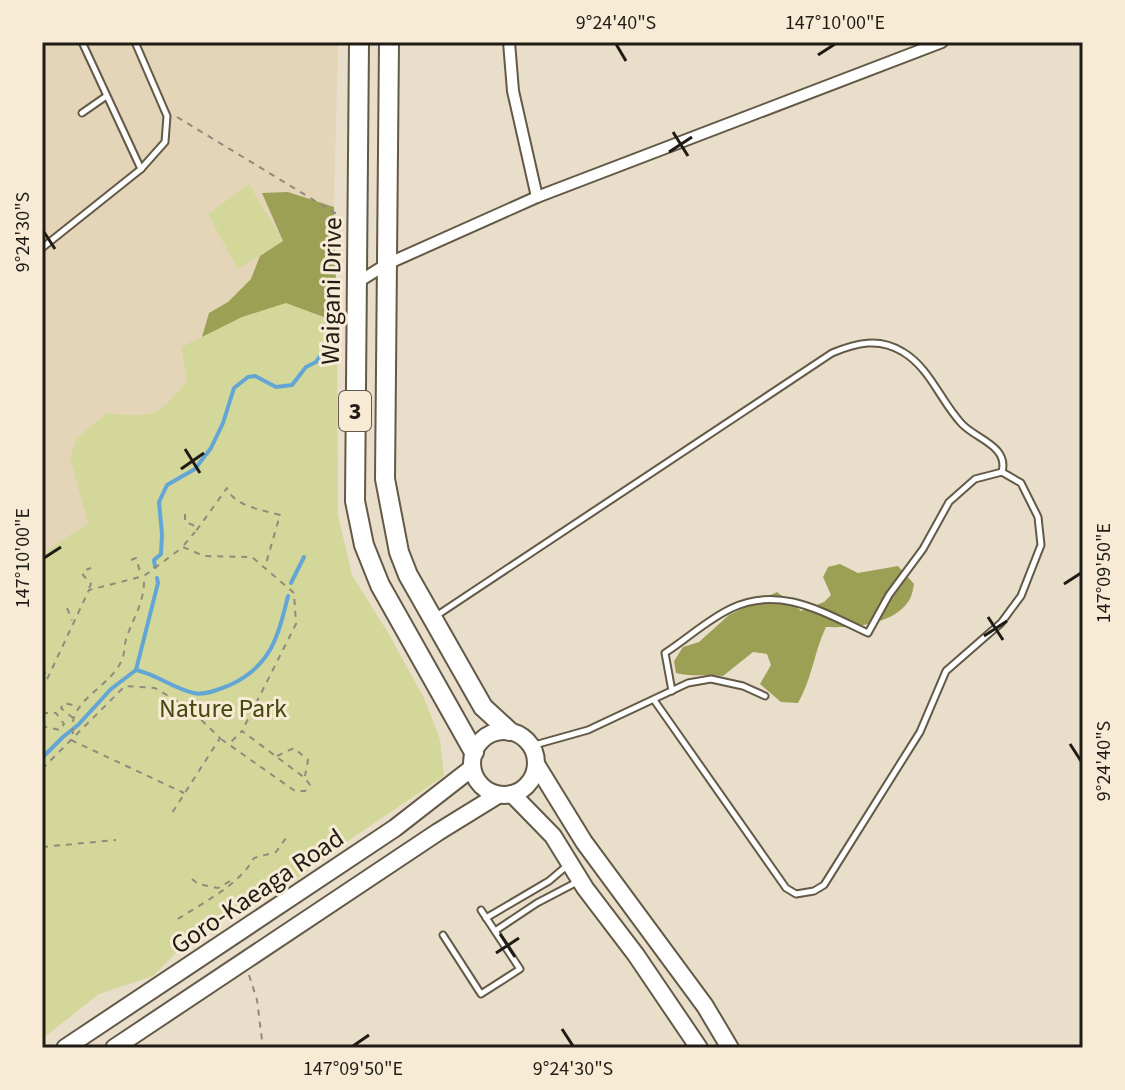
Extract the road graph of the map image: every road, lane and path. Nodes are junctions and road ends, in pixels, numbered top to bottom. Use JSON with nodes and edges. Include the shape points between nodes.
{"nodes":[{"id":1,"x":82,"y":42,"type":"edge"},
{"id":2,"x":135,"y":42,"type":"edge"},
{"id":3,"x":359,"y":42,"type":"edge"},
{"id":4,"x":389,"y":42,"type":"edge"},
{"id":5,"x":509,"y":42,"type":"edge"},
{"id":6,"x":942,"y":42,"type":"edge"},
{"id":7,"x":105,"y":97,"type":"junction"},
{"id":8,"x":82,"y":113,"type":"dead end"},
{"id":9,"x":171,"y":113,"type":"dead end"},
{"id":10,"x":141,"y":169,"type":"junction"},
{"id":11,"x":537,"y":197,"type":"junction"},
{"id":12,"x":340,"y":216,"type":"dead end"},
{"id":13,"x":42,"y":248,"type":"edge"},
{"id":14,"x":387,"y":264,"type":"junction"},
{"id":15,"x":358,"y":282,"type":"junction"},
{"id":16,"x":1002,"y":472,"type":"junction"},
{"id":17,"x":185,"y":514,"type":"dead end"},
{"id":18,"x":196,"y":531,"type":"junction"},
{"id":19,"x":183,"y":547,"type":"junction"},
{"id":20,"x":131,"y":560,"type":"dead end"},
{"id":21,"x":91,"y":568,"type":"dead end"},
{"id":22,"x":265,"y":568,"type":"junction"},
{"id":23,"x":142,"y":576,"type":"junction"},
{"id":24,"x":89,"y":590,"type":"junction"},
{"id":25,"x":84,"y":600,"type":"junction"},
{"id":26,"x":78,"y":601,"type":"dead end"},
{"id":27,"x":67,"y":608,"type":"dead end"},
{"id":28,"x":432,"y":619,"type":"junction"},
{"id":29,"x":72,"y":626,"type":"junction"},
{"id":30,"x":42,"y":669,"type":"edge"},
{"id":31,"x":48,"y":677,"type":"junction"},
{"id":32,"x":42,"y":690,"type":"edge"},
{"id":33,"x":672,"y":691,"type":"junction"},
{"id":34,"x":765,"y":696,"type":"dead end"},
{"id":35,"x":654,"y":700,"type":"junction"},
{"id":36,"x":78,"y":707,"type":"junction"},
{"id":37,"x":42,"y":713,"type":"edge"},
{"id":38,"x":74,"y":718,"type":"junction"},
{"id":39,"x":42,"y":726,"type":"edge"},
{"id":40,"x":242,"y":731,"type":"junction"},
{"id":41,"x":509,"y":731,"type":"junction"},
{"id":42,"x":71,"y":738,"type":"junction"},
{"id":43,"x":220,"y":738,"type":"junction"},
{"id":44,"x":229,"y":744,"type":"junction"},
{"id":45,"x":531,"y":746,"type":"junction"},
{"id":46,"x":277,"y":756,"type":"junction"},
{"id":47,"x":473,"y":760,"type":"junction"},
{"id":48,"x":536,"y":764,"type":"junction"},
{"id":49,"x":42,"y":769,"type":"edge"},
{"id":50,"x":305,"y":778,"type":"junction"},
{"id":51,"x":185,"y":793,"type":"junction"},
{"id":52,"x":505,"y":794,"type":"junction"},
{"id":53,"x":172,"y":813,"type":"dead end"},
{"id":54,"x":288,"y":835,"type":"dead end"},
{"id":55,"x":116,"y":840,"type":"dead end"},
{"id":56,"x":42,"y":847,"type":"edge"},
{"id":57,"x":570,"y":863,"type":"junction"},
{"id":58,"x":237,"y":877,"type":"junction"},
{"id":59,"x":192,"y":879,"type":"dead end"},
{"id":60,"x":580,"y":881,"type":"junction"},
{"id":61,"x":481,"y":910,"type":"dead end"},
{"id":62,"x":486,"y":918,"type":"junction"},
{"id":63,"x":178,"y":919,"type":"dead end"},
{"id":64,"x":495,"y":931,"type":"junction"},
{"id":65,"x":443,"y":935,"type":"dead end"},
{"id":66,"x":250,"y":958,"type":"junction"},
{"id":67,"x":65,"y":1048,"type":"edge"},
{"id":68,"x":114,"y":1048,"type":"edge"},
{"id":69,"x":263,"y":1048,"type":"edge"},
{"id":70,"x":699,"y":1048,"type":"edge"},
{"id":71,"x":730,"y":1048,"type":"edge"}],
"edges":[{"from":1,"to":7,"type":"lane"},
{"from":2,"to":10,"type":"lane","via":[[167,116],[165,142]]},
{"from":3,"to":15,"type":"highway","name":"Waigani Drive","number":"3"},
{"from":4,"to":14,"type":"highway","number":"3"},
{"from":5,"to":11,"type":"street","via":[[513,91]]},
{"from":6,"to":11,"type":"street"},
{"from":7,"to":8,"type":"lane"},
{"from":7,"to":10,"type":"lane"},
{"from":9,"to":12,"type":"path"},
{"from":10,"to":13,"type":"lane"},
{"from":11,"to":14,"type":"street"},
{"from":14,"to":15,"type":"street"},
{"from":14,"to":28,"type":"highway","number":"3","via":[[385,479],[399,552]]},
{"from":15,"to":47,"type":"highway","name":"Waigani Drive","number":"3","via":[[358,522],[380,585]]},
{"from":16,"to":28,"type":"lane","via":[[1002,456],[964,427],[911,359],[885,344],[855,343],[832,353]]},
{"from":16,"to":33,"type":"lane","via":[[975,479],[949,502],[868,633],[792,600],[755,600],[732,607],[665,653]]},
{"from":16,"to":35,"type":"lane","via":[[1021,483],[1038,517],[1041,545],[1021,596],[1001,623],[946,671],[920,732],[824,885],[796,894],[786,888]]},
{"from":17,"to":18,"type":"path","via":[[185,522]]},
{"from":18,"to":19,"type":"path"},
{"from":18,"to":22,"type":"path","via":[[227,488],[241,503],[280,515]]},
{"from":19,"to":22,"type":"path","via":[[204,556],[252,557]]},
{"from":19,"to":23,"type":"path"},
{"from":20,"to":23,"type":"path","via":[[136,558]]},
{"from":21,"to":24,"type":"path","via":[[83,571]]},
{"from":22,"to":40,"type":"path","via":[[294,593],[296,624]]},
{"from":23,"to":24,"type":"path"},
{"from":23,"to":36,"type":"path","via":[[141,604],[126,652]]},
{"from":24,"to":25,"type":"path"},
{"from":25,"to":26,"type":"path"},
{"from":25,"to":29,"type":"path"},
{"from":27,"to":29,"type":"path"},
{"from":28,"to":41,"type":"highway","number":"3","via":[[483,707]]},
{"from":29,"to":31,"type":"path"},
{"from":30,"to":31,"type":"path"},
{"from":31,"to":32,"type":"path"},
{"from":33,"to":34,"type":"lane","via":[[711,679]]},
{"from":33,"to":35,"type":"lane"},
{"from":35,"to":45,"type":"lane","via":[[588,730]]},
{"from":36,"to":38,"type":"path"},
{"from":36,"to":38,"type":"path","via":[[64,703],[61,708]]},
{"from":37,"to":39,"type":"path","via":[[56,713],[64,724],[60,730]]},
{"from":38,"to":42,"type":"path"},
{"from":40,"to":44,"type":"path"},
{"from":40,"to":46,"type":"path"},
{"from":41,"to":45,"type":"main road"},
{"from":41,"to":47,"type":"main road","via":[[479,742]]},
{"from":42,"to":43,"type":"path","via":[[125,686],[155,688],[190,709]]},
{"from":42,"to":49,"type":"path"},
{"from":42,"to":51,"type":"path"},
{"from":43,"to":44,"type":"path"},
{"from":43,"to":51,"type":"path"},
{"from":44,"to":50,"type":"path","via":[[295,791],[310,785]]},
{"from":45,"to":48,"type":"main road"},
{"from":46,"to":50,"type":"path"},
{"from":46,"to":50,"type":"path","via":[[294,748],[308,760]]},
{"from":47,"to":52,"type":"main road","via":[[481,786]]},
{"from":47,"to":67,"type":"main road","name":"Goro-Kaeaga Road","via":[[395,828]]},
{"from":48,"to":52,"type":"main road","via":[[529,783]]},
{"from":48,"to":71,"type":"main road","via":[[584,842]]},
{"from":51,"to":53,"type":"path"},
{"from":52,"to":57,"type":"main road","via":[[553,836]]},
{"from":52,"to":66,"type":"main road","name":"Goro-Kaeaga Road","via":[[438,832]]},
{"from":54,"to":58,"type":"path","via":[[276,852],[254,858]]},
{"from":55,"to":56,"type":"path"},
{"from":57,"to":60,"type":"main road"},
{"from":57,"to":62,"type":"lane"},
{"from":58,"to":59,"type":"path","via":[[218,888]]},
{"from":58,"to":63,"type":"path"},
{"from":60,"to":64,"type":"lane"},
{"from":60,"to":70,"type":"main road"},
{"from":61,"to":62,"type":"lane"},
{"from":62,"to":64,"type":"lane"},
{"from":64,"to":65,"type":"lane","via":[[520,969],[481,994]]},
{"from":66,"to":68,"type":"main road","name":"Goro-Kaeaga Road"},
{"from":66,"to":69,"type":"path"}]}
